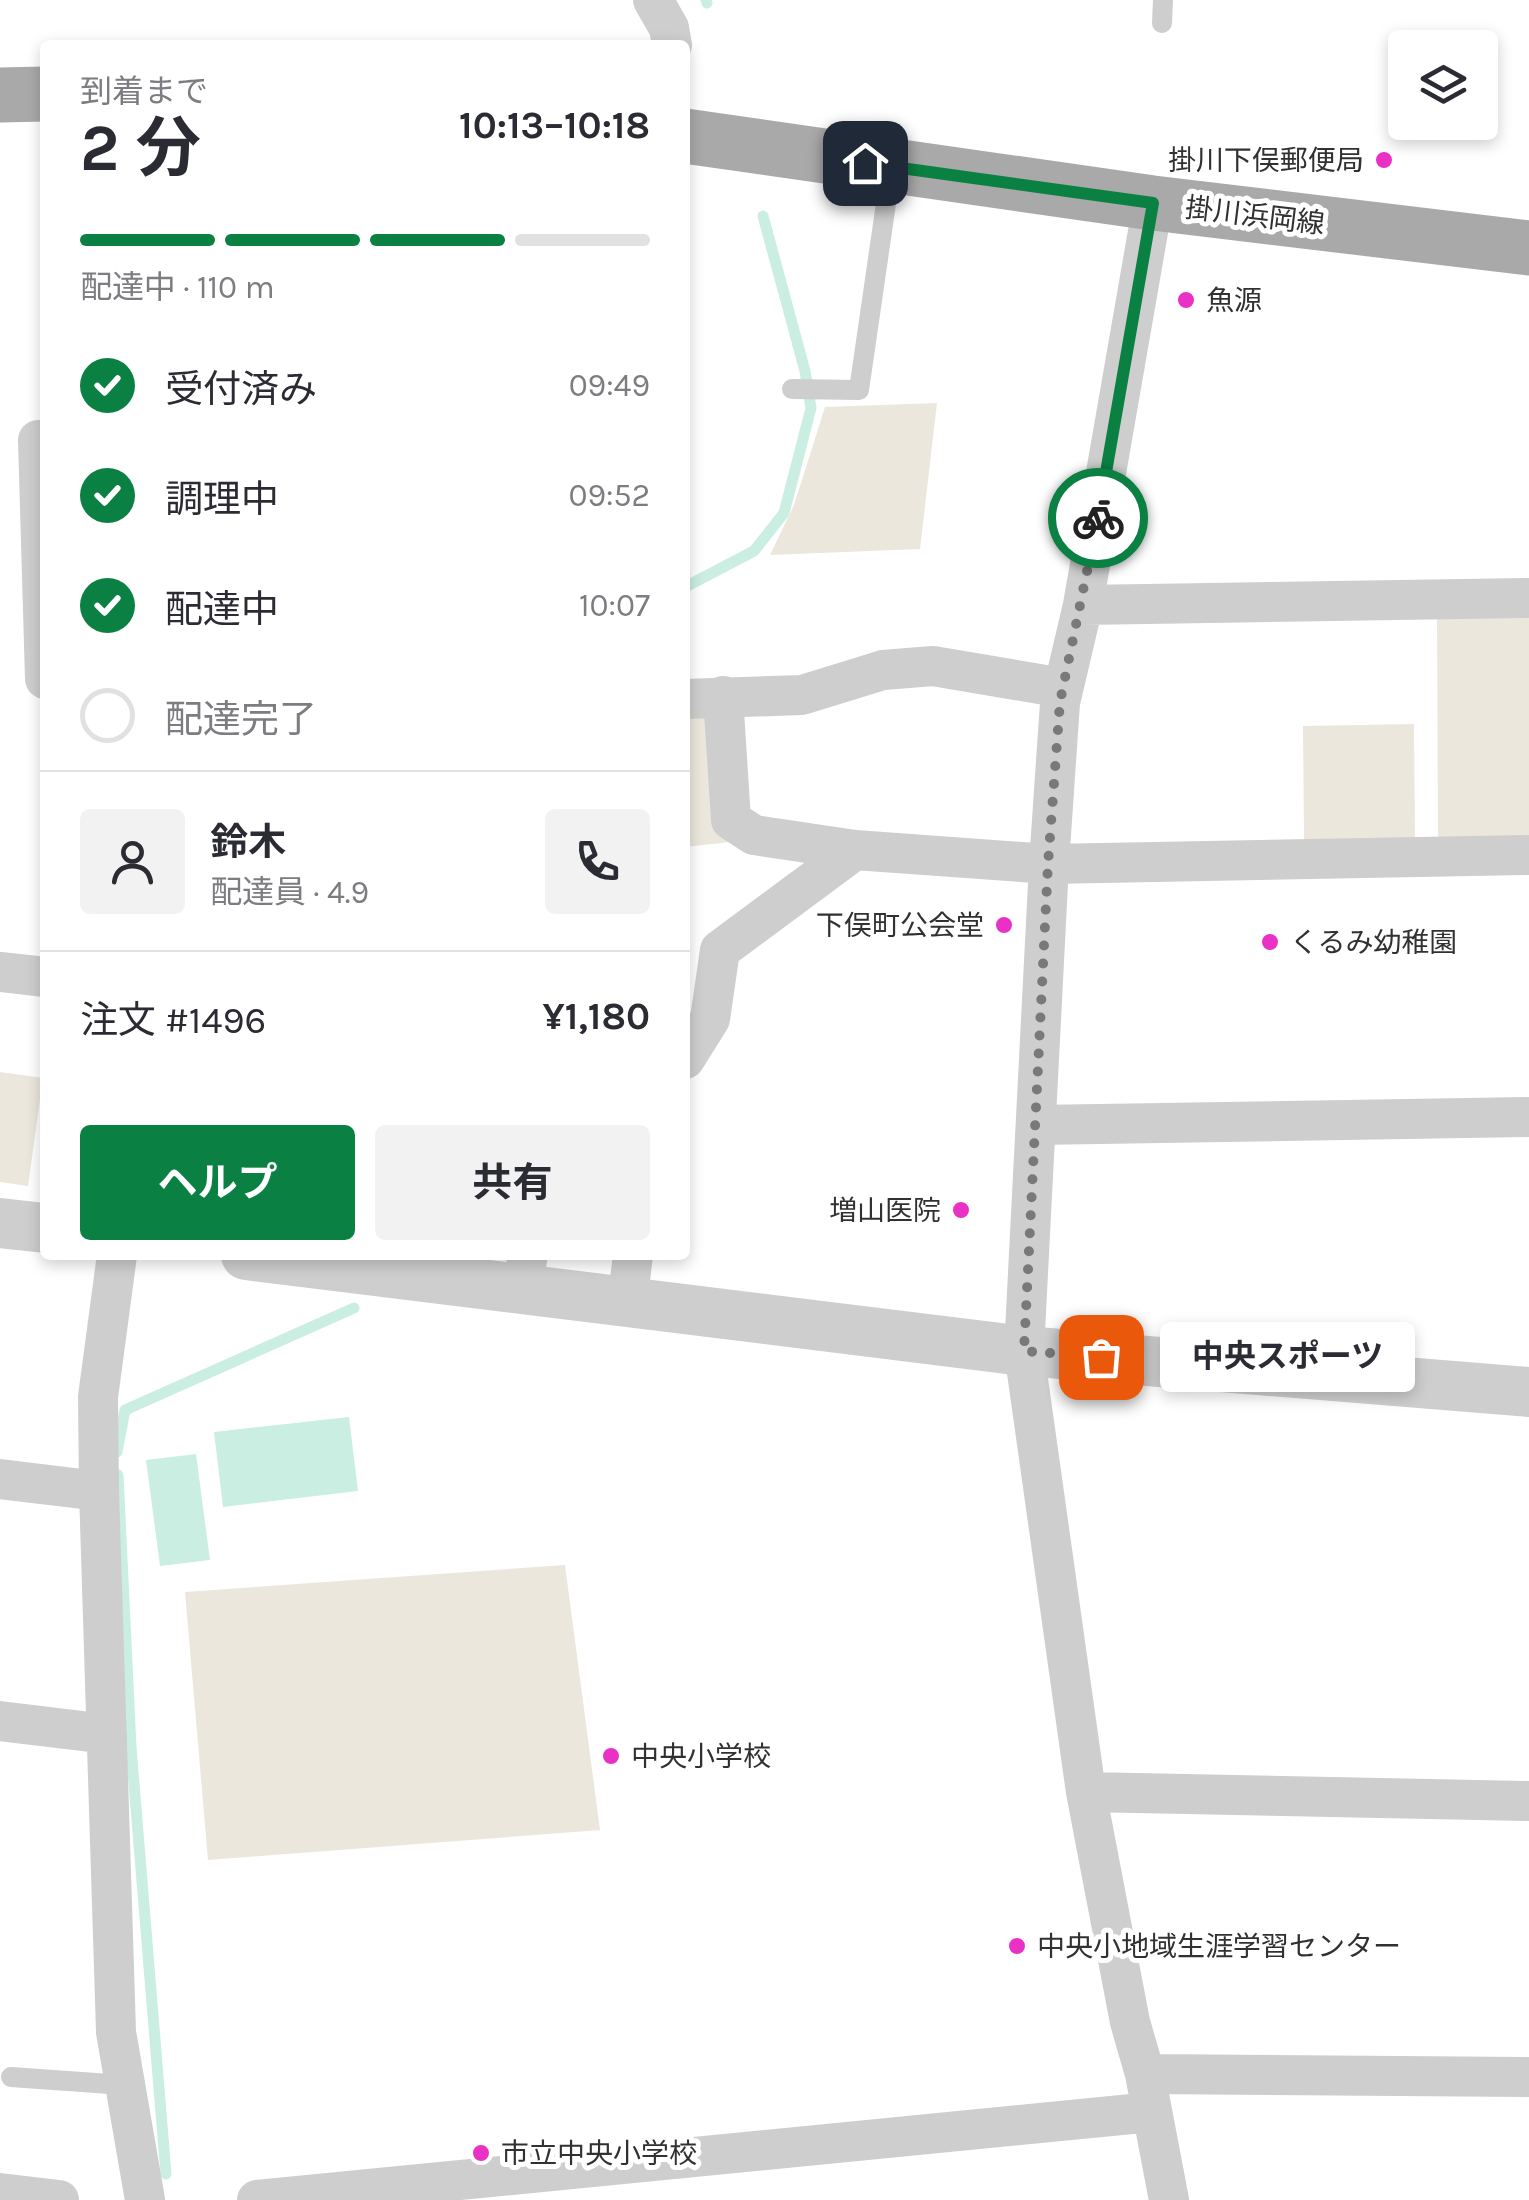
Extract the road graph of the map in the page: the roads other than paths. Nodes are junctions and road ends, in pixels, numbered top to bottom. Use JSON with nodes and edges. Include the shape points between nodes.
{"nodes":[{"id":1,"x":652,"y":0,"type":"edge"},
{"id":2,"x":1163,"y":0,"type":"edge"},
{"id":3,"x":1162,"y":23,"type":"dead end"},
{"id":4,"x":671,"y":40,"type":"edge"},
{"id":5,"x":40,"y":94,"type":"edge"},
{"id":6,"x":0,"y":95,"type":"edge"},
{"id":7,"x":690,"y":137,"type":"edge"},
{"id":8,"x":891,"y":167,"type":"junction"},
{"id":9,"x":1153,"y":203,"type":"junction"},
{"id":10,"x":1529,"y":248,"type":"edge"},
{"id":11,"x":792,"y":389,"type":"dead end"},
{"id":12,"x":28,"y":440,"type":"edge"},
{"id":13,"x":1529,"y":598,"type":"edge"},
{"id":14,"x":1083,"y":605,"type":"junction"},
{"id":15,"x":40,"y":609,"type":"edge"},
{"id":16,"x":1064,"y":688,"type":"junction"},
{"id":17,"x":704,"y":698,"type":"edge"},
{"id":18,"x":855,"y":850,"type":"junction"},
{"id":19,"x":1529,"y":855,"type":"edge"},
{"id":20,"x":1048,"y":864,"type":"junction"},
{"id":21,"x":0,"y":972,"type":"edge"},
{"id":22,"x":40,"y":977,"type":"edge"},
{"id":23,"x":690,"y":1051,"type":"edge"},
{"id":24,"x":1529,"y":1118,"type":"edge"},
{"id":25,"x":1036,"y":1124,"type":"junction"},
{"id":26,"x":0,"y":1223,"type":"edge"},
{"id":27,"x":40,"y":1227,"type":"edge"},
{"id":28,"x":116,"y":1260,"type":"edge"},
{"id":29,"x":321,"y":1260,"type":"edge"},
{"id":30,"x":632,"y":1260,"type":"edge"},
{"id":31,"x":524,"y":1273,"type":"edge"},
{"id":32,"x":628,"y":1304,"type":"junction"},
{"id":33,"x":1024,"y":1351,"type":"junction"},
{"id":34,"x":1529,"y":1392,"type":"edge"},
{"id":35,"x":0,"y":1479,"type":"edge"},
{"id":36,"x":98,"y":1491,"type":"junction"},
{"id":37,"x":0,"y":1721,"type":"edge"},
{"id":38,"x":107,"y":1734,"type":"junction"},
{"id":39,"x":1086,"y":1792,"type":"junction"},
{"id":40,"x":1529,"y":1801,"type":"edge"},
{"id":41,"x":11,"y":2077,"type":"dead end"},
{"id":42,"x":1529,"y":2077,"type":"edge"},
{"id":43,"x":124,"y":2085,"type":"junction"},
{"id":44,"x":1149,"y":2093,"type":"junction"},
{"id":45,"x":0,"y":2193,"type":"edge"},
{"id":46,"x":58,"y":2200,"type":"edge"},
{"id":47,"x":144,"y":2200,"type":"edge"},
{"id":48,"x":257,"y":2200,"type":"edge"},
{"id":49,"x":1169,"y":2200,"type":"edge"}],
"edges":[{"from":1,"to":4,"type":"street"},
{"from":2,"to":3,"type":"lane"},
{"from":5,"to":6,"type":"main road"},
{"from":7,"to":8,"type":"main road","name":"掛川浜岡線"},
{"from":8,"to":9,"type":"main road","name":"掛川浜岡線"},
{"from":8,"to":11,"type":"lane","via":[[859,390]]},
{"from":9,"to":10,"type":"main road","name":"掛川浜岡線"},
{"from":9,"to":14,"type":"street"},
{"from":12,"to":15,"type":"street"},
{"from":13,"to":14,"type":"street"},
{"from":14,"to":16,"type":"street"},
{"from":16,"to":17,"type":"street","via":[[933,666],[883,670],[802,695]]},
{"from":16,"to":20,"type":"street"},
{"from":17,"to":18,"type":"street","via":[[731,820],[754,835]]},
{"from":18,"to":20,"type":"street"},
{"from":18,"to":23,"type":"street","via":[[720,950],[710,1019]]},
{"from":19,"to":20,"type":"street"},
{"from":20,"to":25,"type":"street"},
{"from":21,"to":22,"type":"street"},
{"from":24,"to":25,"type":"street"},
{"from":25,"to":33,"type":"street"},
{"from":26,"to":27,"type":"street"},
{"from":28,"to":36,"type":"street","via":[[98,1397]]},
{"from":29,"to":31,"type":"street"},
{"from":30,"to":32,"type":"street"},
{"from":31,"to":32,"type":"street"},
{"from":32,"to":33,"type":"street"},
{"from":33,"to":34,"type":"street"},
{"from":33,"to":39,"type":"street"},
{"from":35,"to":36,"type":"street"},
{"from":36,"to":38,"type":"street"},
{"from":37,"to":38,"type":"street"},
{"from":38,"to":43,"type":"street","via":[[116,2032]]},
{"from":39,"to":40,"type":"street"},
{"from":39,"to":44,"type":"street"},
{"from":41,"to":43,"type":"lane"},
{"from":42,"to":44,"type":"street"},
{"from":43,"to":47,"type":"street"},
{"from":44,"to":48,"type":"street"},
{"from":44,"to":49,"type":"street"},
{"from":45,"to":46,"type":"street"}]}
